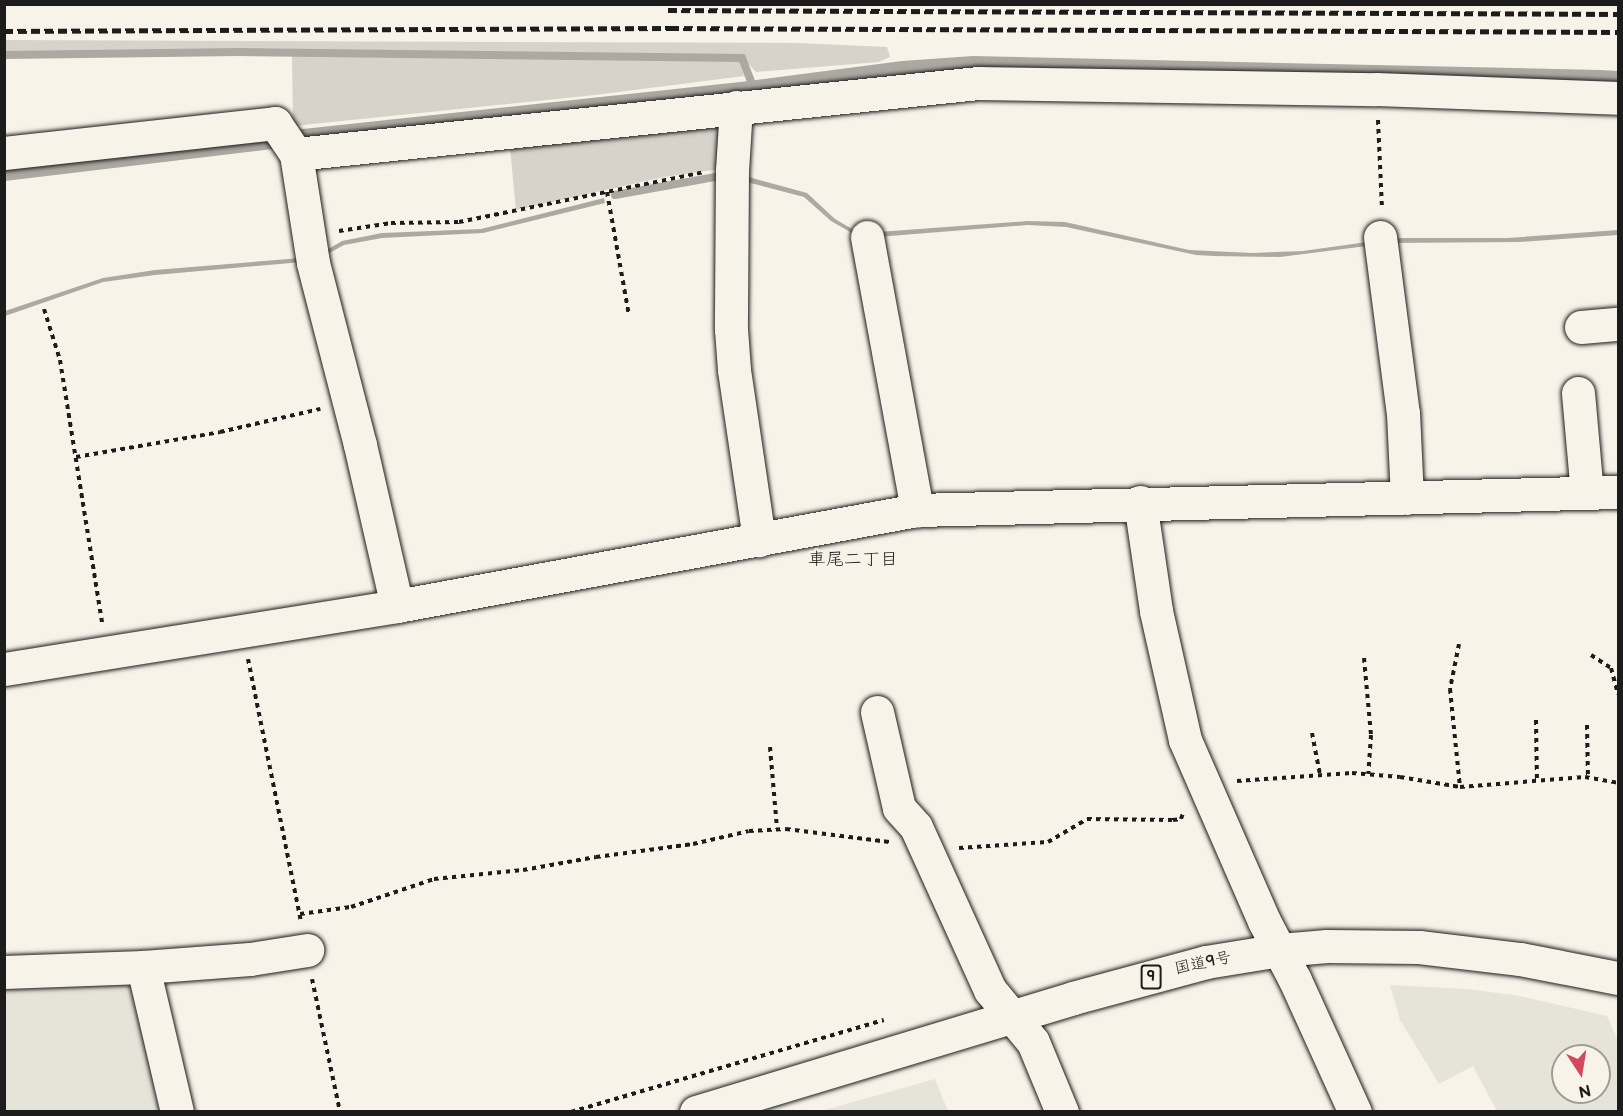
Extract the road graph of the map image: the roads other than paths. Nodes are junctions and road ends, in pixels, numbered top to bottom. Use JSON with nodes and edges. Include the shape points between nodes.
{"nodes":[{"id":1,"x":1618,"y":98,"type":"edge"},
{"id":2,"x":736,"y":107,"type":"junction"},
{"id":3,"x":295,"y":152,"type":"junction"},
{"id":4,"x":4,"y":153,"type":"edge"},
{"id":5,"x":867,"y":237,"type":"dead end"},
{"id":6,"x":1380,"y":237,"type":"road end"},
{"id":7,"x":1618,"y":324,"type":"edge"},
{"id":8,"x":1581,"y":327,"type":"dead end"},
{"id":9,"x":1578,"y":393,"type":"dead end"},
{"id":10,"x":1603,"y":493,"type":"edge"},
{"id":11,"x":1407,"y":498,"type":"junction"},
{"id":12,"x":1140,"y":502,"type":"junction"},
{"id":13,"x":917,"y":510,"type":"junction"},
{"id":14,"x":759,"y":540,"type":"junction"},
{"id":15,"x":397,"y":606,"type":"junction"},
{"id":16,"x":4,"y":669,"type":"edge"},
{"id":17,"x":877,"y":712,"type":"dead end"},
{"id":18,"x":307,"y":950,"type":"road end"},
{"id":19,"x":1280,"y":950,"type":"junction"},
{"id":20,"x":144,"y":967,"type":"junction"},
{"id":21,"x":4,"y":972,"type":"edge"},
{"id":22,"x":1618,"y":978,"type":"edge"},
{"id":23,"x":1013,"y":1016,"type":"junction"},
{"id":24,"x":177,"y":1112,"type":"edge"},
{"id":25,"x":696,"y":1112,"type":"edge"},
{"id":26,"x":1062,"y":1112,"type":"edge"},
{"id":27,"x":1356,"y":1112,"type":"edge"}],
"edges":[{"from":1,"to":2,"type":"main road","via":[[1377,89],[978,83]]},
{"from":2,"to":3,"type":"main road"},
{"from":2,"to":14,"type":"main road","via":[[731,329]]},
{"from":3,"to":4,"type":"main road","via":[[275,123]]},
{"from":3,"to":15,"type":"main road","via":[[311,250]]},
{"from":5,"to":13,"type":"main road"},
{"from":6,"to":11,"type":"main road","via":[[1403,413]]},
{"from":7,"to":8,"type":"main road"},
{"from":9,"to":10,"type":"main road"},
{"from":10,"to":11,"type":"main road"},
{"from":11,"to":12,"type":"main road"},
{"from":12,"to":13,"type":"main road"},
{"from":12,"to":19,"type":"main road","via":[[1156,611],[1185,740]]},
{"from":13,"to":14,"type":"main road"},
{"from":14,"to":15,"type":"main road"},
{"from":15,"to":16,"type":"main road"},
{"from":17,"to":23,"type":"main road","via":[[899,808],[916,826],[990,990]]},
{"from":18,"to":20,"type":"main road","via":[[250,959]]},
{"from":19,"to":22,"type":"main road","name":"国道9号","number":"9","via":[[1419,947],[1520,958]]},
{"from":19,"to":23,"type":"main road","name":"国道9号","number":"9","via":[[1206,962]]},
{"from":19,"to":27,"type":"main road"},
{"from":20,"to":21,"type":"main road"},
{"from":20,"to":24,"type":"main road"},
{"from":23,"to":25,"type":"main road","name":"国道9号","number":"9"},
{"from":23,"to":26,"type":"main road","via":[[1033,1042]]}]}
